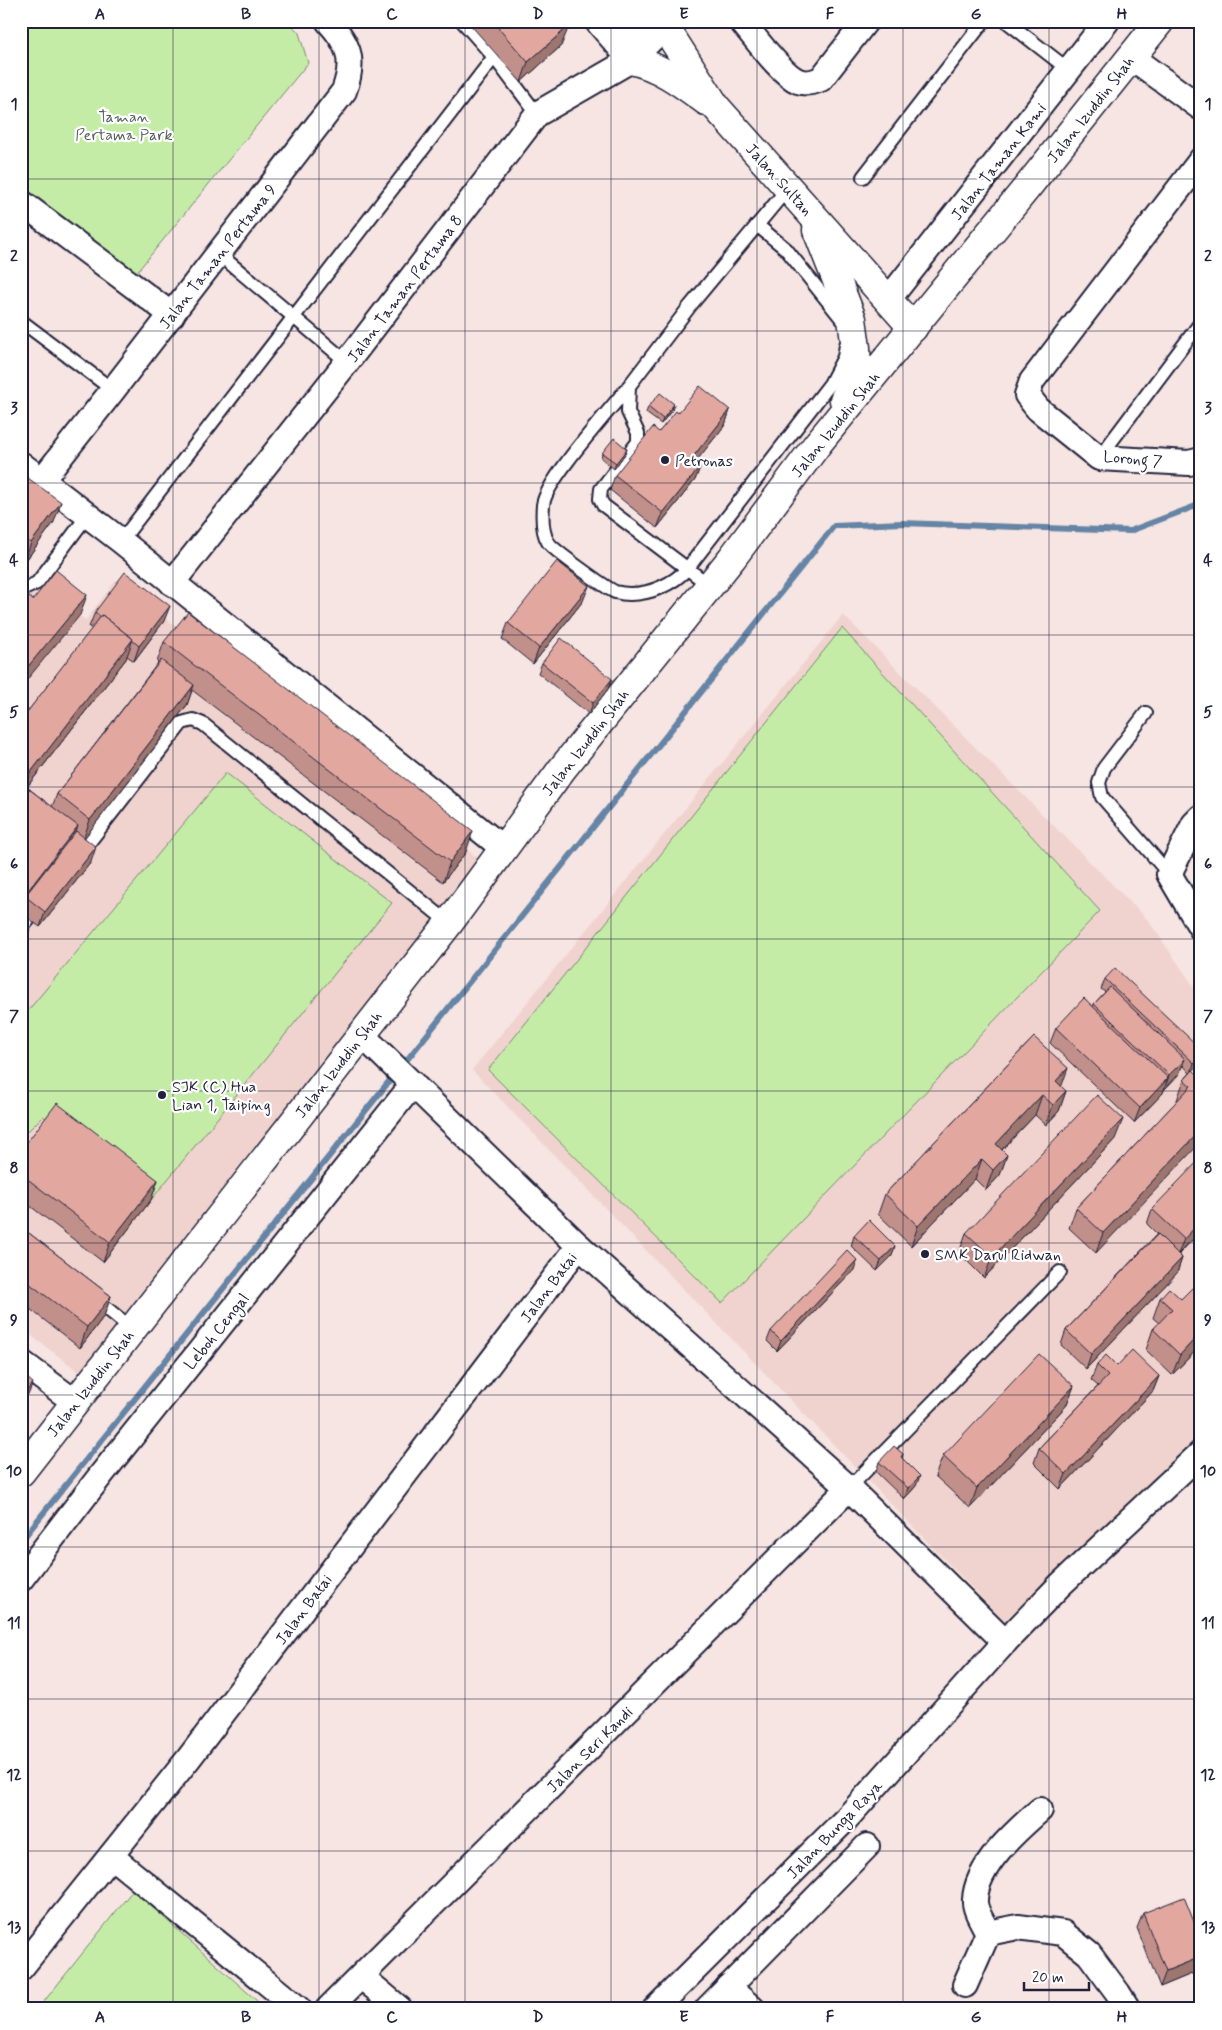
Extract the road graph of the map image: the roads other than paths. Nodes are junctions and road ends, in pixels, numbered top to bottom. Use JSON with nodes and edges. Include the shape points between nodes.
{"nodes":[{"id":1,"x":328,"y":21,"type":"edge"},
{"id":2,"x":462,"y":21,"type":"edge"},
{"id":3,"x":597,"y":21,"type":"edge"},
{"id":4,"x":633,"y":21,"type":"edge"},
{"id":5,"x":741,"y":21,"type":"edge"},
{"id":6,"x":866,"y":21,"type":"edge"},
{"id":7,"x":984,"y":21,"type":"edge"},
{"id":8,"x":1006,"y":21,"type":"edge"},
{"id":9,"x":1107,"y":21,"type":"edge"},
{"id":10,"x":1160,"y":21,"type":"edge"},
{"id":11,"x":663,"y":24,"type":"edge"},
{"id":12,"x":1131,"y":57,"type":"junction"},
{"id":13,"x":494,"y":58,"type":"junction"},
{"id":14,"x":631,"y":60,"type":"junction"},
{"id":15,"x":1069,"y":70,"type":"junction"},
{"id":16,"x":716,"y":107,"type":"junction"},
{"id":17,"x":1201,"y":108,"type":"edge"},
{"id":18,"x":537,"y":114,"type":"junction"},
{"id":19,"x":1201,"y":160,"type":"edge"},
{"id":20,"x":864,"y":177,"type":"dead end"},
{"id":21,"x":788,"y":188,"type":"junction"},
{"id":22,"x":21,"y":202,"type":"edge"},
{"id":23,"x":810,"y":212,"type":"junction"},
{"id":24,"x":757,"y":225,"type":"junction"},
{"id":25,"x":219,"y":254,"type":"junction"},
{"id":26,"x":888,"y":300,"type":"junction"},
{"id":27,"x":172,"y":315,"type":"junction"},
{"id":28,"x":293,"y":317,"type":"junction"},
{"id":29,"x":21,"y":321,"type":"edge"},
{"id":30,"x":1201,"y":322,"type":"edge"},
{"id":31,"x":913,"y":328,"type":"junction"},
{"id":32,"x":347,"y":362,"type":"junction"},
{"id":33,"x":629,"y":386,"type":"junction"},
{"id":34,"x":113,"y":390,"type":"junction"},
{"id":35,"x":819,"y":442,"type":"junction"},
{"id":36,"x":1099,"y":458,"type":"junction"},
{"id":37,"x":1201,"y":460,"type":"edge"},
{"id":38,"x":21,"y":464,"type":"edge"},
{"id":39,"x":42,"y":480,"type":"junction"},
{"id":40,"x":87,"y":516,"type":"junction"},
{"id":41,"x":121,"y":541,"type":"junction"},
{"id":42,"x":687,"y":569,"type":"junction"},
{"id":43,"x":172,"y":583,"type":"junction"},
{"id":44,"x":710,"y":585,"type":"junction"},
{"id":45,"x":21,"y":586,"type":"edge"},
{"id":46,"x":1146,"y":713,"type":"dead end"},
{"id":47,"x":1201,"y":817,"type":"edge"},
{"id":48,"x":504,"y":849,"type":"junction"},
{"id":49,"x":75,"y":860,"type":"edge"},
{"id":50,"x":1169,"y":874,"type":"junction"},
{"id":51,"x":45,"y":899,"type":"edge"},
{"id":52,"x":449,"y":923,"type":"junction"},
{"id":53,"x":1201,"y":928,"type":"edge"},
{"id":54,"x":21,"y":929,"type":"edge"},
{"id":55,"x":361,"y":1034,"type":"junction"},
{"id":56,"x":403,"y":1074,"type":"junction"},
{"id":57,"x":579,"y":1246,"type":"junction"},
{"id":58,"x":1060,"y":1272,"type":"dead end"},
{"id":59,"x":80,"y":1288,"type":"edge"},
{"id":60,"x":132,"y":1329,"type":"junction"},
{"id":61,"x":21,"y":1362,"type":"edge"},
{"id":62,"x":75,"y":1402,"type":"junction"},
{"id":63,"x":1201,"y":1453,"type":"edge"},
{"id":64,"x":21,"y":1472,"type":"edge"},
{"id":65,"x":849,"y":1488,"type":"junction"},
{"id":66,"x":21,"y":1579,"type":"edge"},
{"id":67,"x":1005,"y":1642,"type":"junction"},
{"id":68,"x":1040,"y":1810,"type":"dead end"},
{"id":69,"x":867,"y":1846,"type":"dead end"},
{"id":70,"x":111,"y":1856,"type":"junction"},
{"id":71,"x":988,"y":1933,"type":"junction"},
{"id":72,"x":21,"y":1968,"type":"edge"},
{"id":73,"x":362,"y":1977,"type":"junction"},
{"id":74,"x":965,"y":1985,"type":"dead end"},
{"id":75,"x":728,"y":1987,"type":"junction"},
{"id":76,"x":392,"y":2006,"type":"edge"},
{"id":77,"x":299,"y":2009,"type":"edge"},
{"id":78,"x":328,"y":2009,"type":"edge"},
{"id":79,"x":655,"y":2009,"type":"edge"},
{"id":80,"x":707,"y":2009,"type":"edge"},
{"id":81,"x":753,"y":2009,"type":"edge"},
{"id":82,"x":1128,"y":2009,"type":"edge"}],
"edges":[{"from":1,"to":25,"type":"street","name":"Jalan Taman Pertama 9","via":[[342,39],[350,57],[350,74],[344,91]]},
{"from":2,"to":13,"type":"lane"},
{"from":3,"to":14,"type":"street"},
{"from":4,"to":14,"type":"main road"},
{"from":5,"to":6,"type":"street","via":[[786,72],[798,81],[810,83],[821,80]]},
{"from":7,"to":20,"type":"lane"},
{"from":8,"to":15,"type":"lane"},
{"from":9,"to":15,"type":"street","name":"Jalan Taman Kami"},
{"from":10,"to":12,"type":"main road","name":"Jalan Izuddin Shah"},
{"from":11,"to":14,"type":"street","name":"Jalan Taman Pertama 8"},
{"from":11,"to":16,"type":"main road","name":"Jalan Sultan"},
{"from":12,"to":17,"type":"street"},
{"from":12,"to":31,"type":"main road","name":"Jalan Izuddin Shah"},
{"from":13,"to":18,"type":"lane"},
{"from":13,"to":28,"type":"lane"},
{"from":14,"to":16,"type":"main road","via":[[646,63],[679,81]]},
{"from":14,"to":18,"type":"street","name":"Jalan Taman Pertama 8"},
{"from":15,"to":26,"type":"street","name":"Jalan Taman Kami"},
{"from":16,"to":21,"type":"main road","name":"Jalan Sultan"},
{"from":18,"to":32,"type":"street","name":"Jalan Taman Pertama 8"},
{"from":19,"to":36,"type":"street","name":"Lorong 7","via":[[1032,381],[1027,394],[1038,409]]},
{"from":21,"to":23,"type":"main road","name":"Jalan Sultan"},
{"from":21,"to":24,"type":"lane"},
{"from":22,"to":27,"type":"street"},
{"from":23,"to":26,"type":"main road","name":"Jalan Sultan"},
{"from":23,"to":35,"type":"main road","via":[[847,302],[852,319],[857,371],[845,399]]},
{"from":24,"to":33,"type":"lane"},
{"from":24,"to":42,"type":"lane","via":[[786,249],[843,320],[848,339],[844,357],[830,384]]},
{"from":25,"to":27,"type":"street","name":"Jalan Taman Pertama 9"},
{"from":25,"to":28,"type":"lane"},
{"from":26,"to":31,"type":"main road","name":"Jalan Sultan"},
{"from":27,"to":34,"type":"street","name":"Jalan Taman Pertama 9"},
{"from":28,"to":32,"type":"lane"},
{"from":28,"to":41,"type":"lane"},
{"from":29,"to":34,"type":"lane"},
{"from":30,"to":36,"type":"lane"},
{"from":31,"to":35,"type":"main road","name":"Jalan Izuddin Shah"},
{"from":32,"to":43,"type":"street","name":"Jalan Taman Pertama 8"},
{"from":33,"to":42,"type":"lane","via":[[628,412],[638,433],[638,442],[601,489],[600,499]]},
{"from":33,"to":42,"type":"lane","via":[[552,482],[543,503],[542,523],[548,543],[616,592],[645,592],[677,579]]},
{"from":34,"to":39,"type":"street","name":"Jalan Taman Pertama 9"},
{"from":35,"to":44,"type":"main road","name":"Jalan Izuddin Shah"},
{"from":36,"to":37,"type":"street","name":"Lorong 7","via":[[1189,463]]},
{"from":38,"to":39,"type":"street"},
{"from":39,"to":40,"type":"street"},
{"from":40,"to":41,"type":"street"},
{"from":40,"to":45,"type":"lane","via":[[36,583],[26,588]]},
{"from":41,"to":43,"type":"street"},
{"from":42,"to":44,"type":"lane"},
{"from":43,"to":48,"type":"street"},
{"from":44,"to":48,"type":"main road","name":"Jalan Izuddin Shah","via":[[562,769]]},
{"from":46,"to":50,"type":"lane","via":[[1104,768],[1099,783],[1102,797]]},
{"from":47,"to":50,"type":"street","via":[[1194,824]]},
{"from":48,"to":52,"type":"main road","name":"Jalan Izuddin Shah"},
{"from":49,"to":52,"type":"lane","via":[[182,723],[193,720],[203,724]]},
{"from":50,"to":53,"type":"street"},
{"from":51,"to":54,"type":"lane"},
{"from":52,"to":55,"type":"main road","name":"Jalan Izuddin Shah"},
{"from":55,"to":56,"type":"street"},
{"from":55,"to":60,"type":"main road","name":"Jalan Izuddin Shah"},
{"from":56,"to":57,"type":"street"},
{"from":56,"to":66,"type":"street","name":"Leboh Cengal"},
{"from":57,"to":65,"type":"street"},
{"from":57,"to":70,"type":"street","name":"Jalan Batai"},
{"from":58,"to":65,"type":"lane"},
{"from":59,"to":60,"type":"lane"},
{"from":60,"to":62,"type":"main road","name":"Jalan Izuddin Shah"},
{"from":61,"to":62,"type":"street"},
{"from":62,"to":64,"type":"main road","name":"Jalan Izuddin Shah"},
{"from":63,"to":67,"type":"street","name":"Jalan Bunga Raya","via":[[1060,1585]]},
{"from":65,"to":67,"type":"street"},
{"from":65,"to":73,"type":"street","name":"Jalan Seri Kandi"},
{"from":67,"to":79,"type":"street","name":"Jalan Bunga Raya","via":[[846,1819]]},
{"from":68,"to":71,"type":"street","via":[[1005,1842],[978,1881],[974,1902]]},
{"from":69,"to":75,"type":"street"},
{"from":70,"to":72,"type":"street","name":"Jalan Batai"},
{"from":70,"to":77,"type":"street"},
{"from":71,"to":74,"type":"street"},
{"from":71,"to":82,"type":"street","via":[[1018,1928],[1064,1934],[1089,1954]]},
{"from":73,"to":76,"type":"street"},
{"from":73,"to":78,"type":"street","name":"Jalan Seri Kandi"},
{"from":75,"to":80,"type":"street"},
{"from":75,"to":81,"type":"street"}]}
